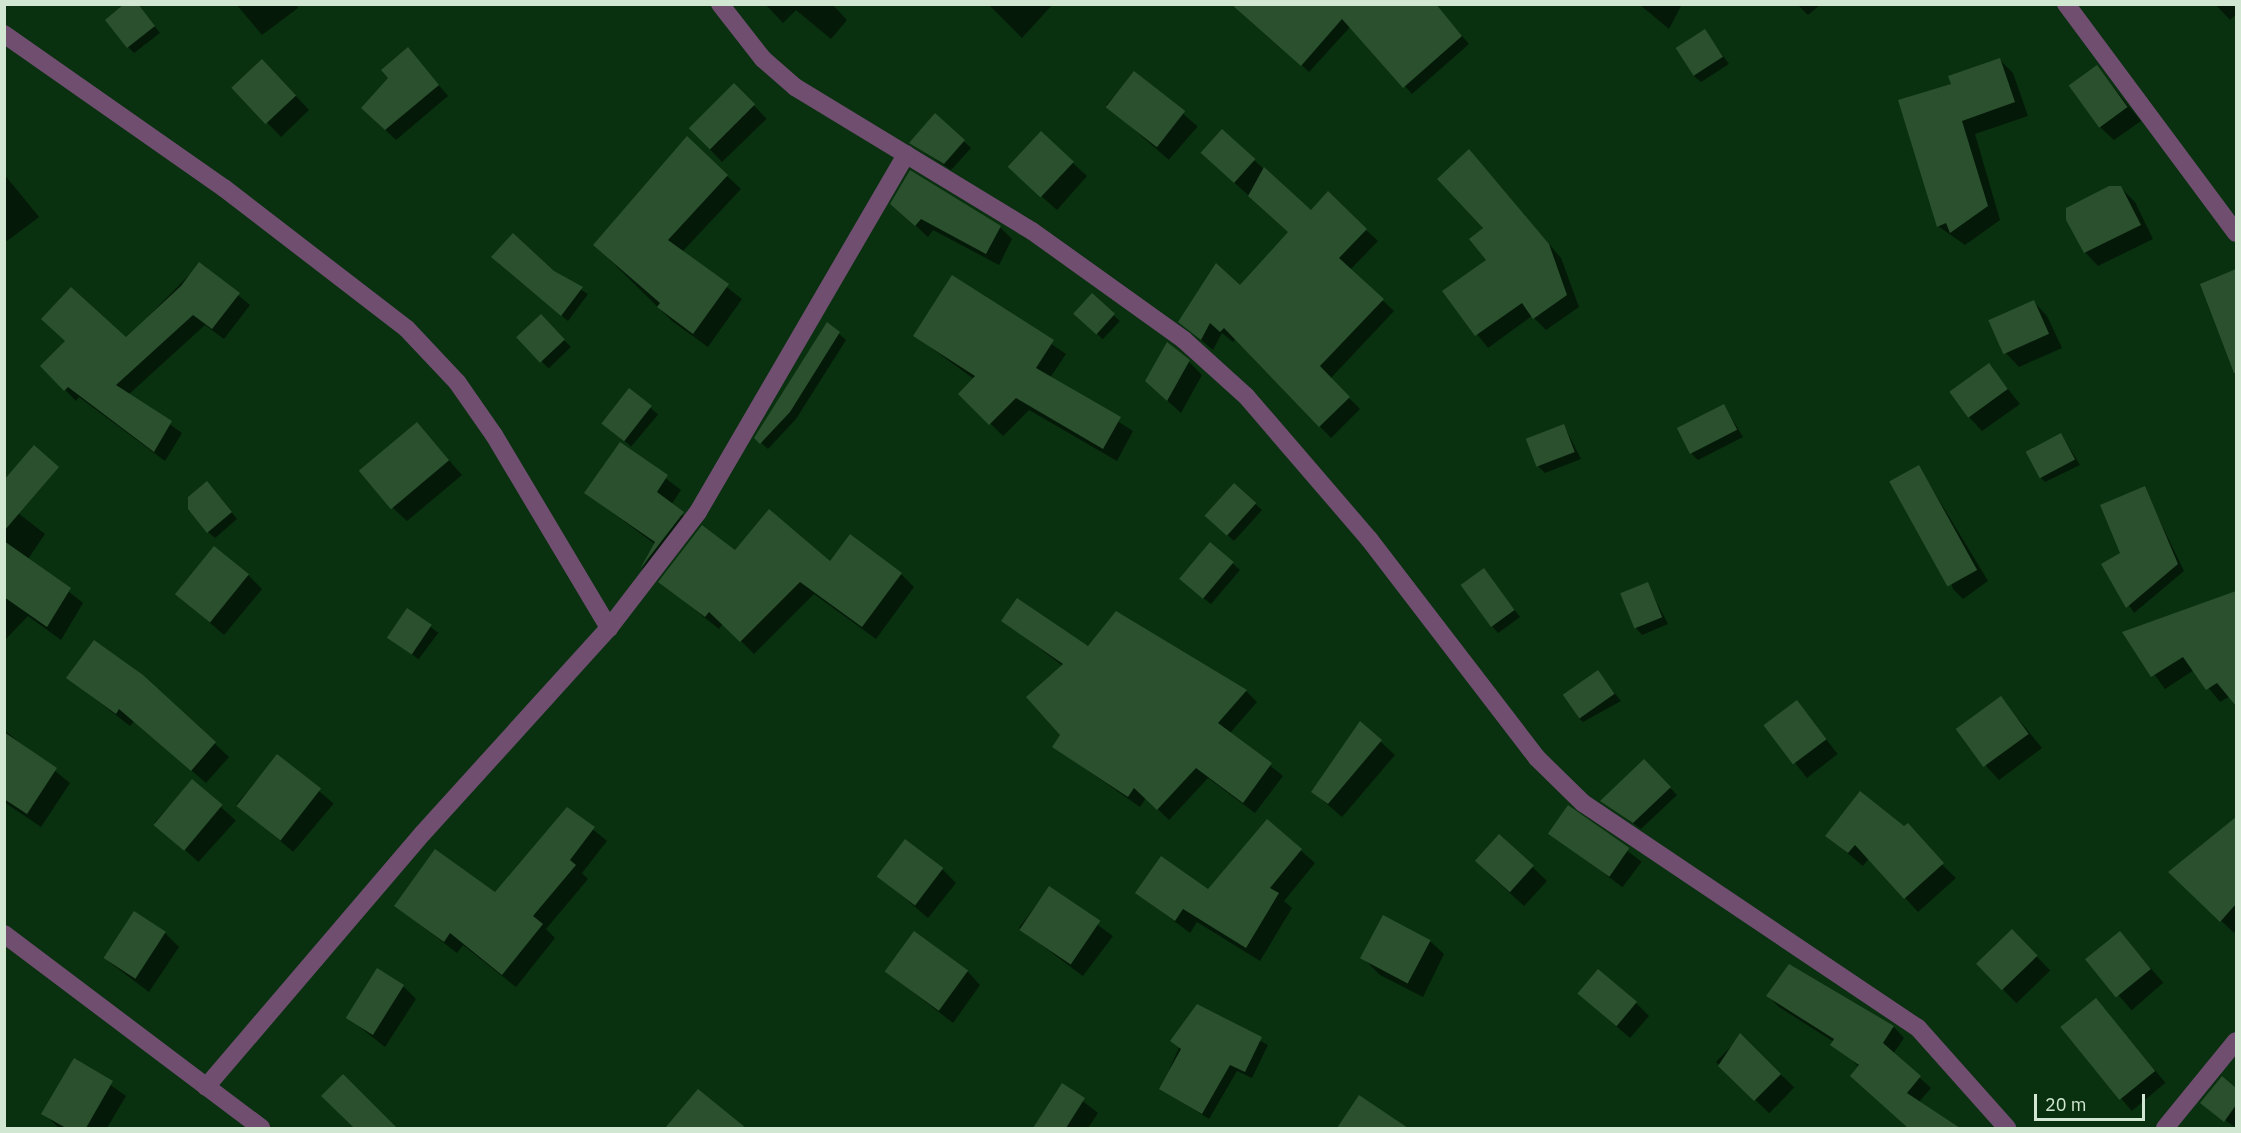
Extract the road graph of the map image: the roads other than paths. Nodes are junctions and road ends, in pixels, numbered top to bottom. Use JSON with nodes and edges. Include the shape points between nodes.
{"nodes":[{"id":1,"x":720,"y":4,"type":"edge"},
{"id":2,"x":2066,"y":4,"type":"edge"},
{"id":3,"x":4,"y":34,"type":"edge"},
{"id":4,"x":906,"y":154,"type":"junction"},
{"id":5,"x":2236,"y":233,"type":"edge"},
{"id":6,"x":609,"y":628,"type":"junction"},
{"id":7,"x":4,"y":934,"type":"edge"},
{"id":8,"x":2236,"y":1041,"type":"edge"},
{"id":9,"x":206,"y":1087,"type":"junction"},
{"id":10,"x":261,"y":1128,"type":"edge"},
{"id":11,"x":2007,"y":1128,"type":"edge"},
{"id":12,"x":2165,"y":1128,"type":"edge"}],
"edges":[{"from":1,"to":4,"type":"street","via":[[763,59],[795,87]]},
{"from":2,"to":5,"type":"street"},
{"from":3,"to":6,"type":"street","via":[[224,188],[407,329],[457,382],[494,435]]},
{"from":4,"to":6,"type":"street","via":[[698,512]]},
{"from":4,"to":11,"type":"street","via":[[1032,231],[1184,340],[1246,396],[1362,530],[1537,758],[1583,803],[1918,1028]]},
{"from":6,"to":9,"type":"street","via":[[423,833]]},
{"from":7,"to":9,"type":"street"},
{"from":8,"to":12,"type":"street"},
{"from":9,"to":10,"type":"street"}]}
